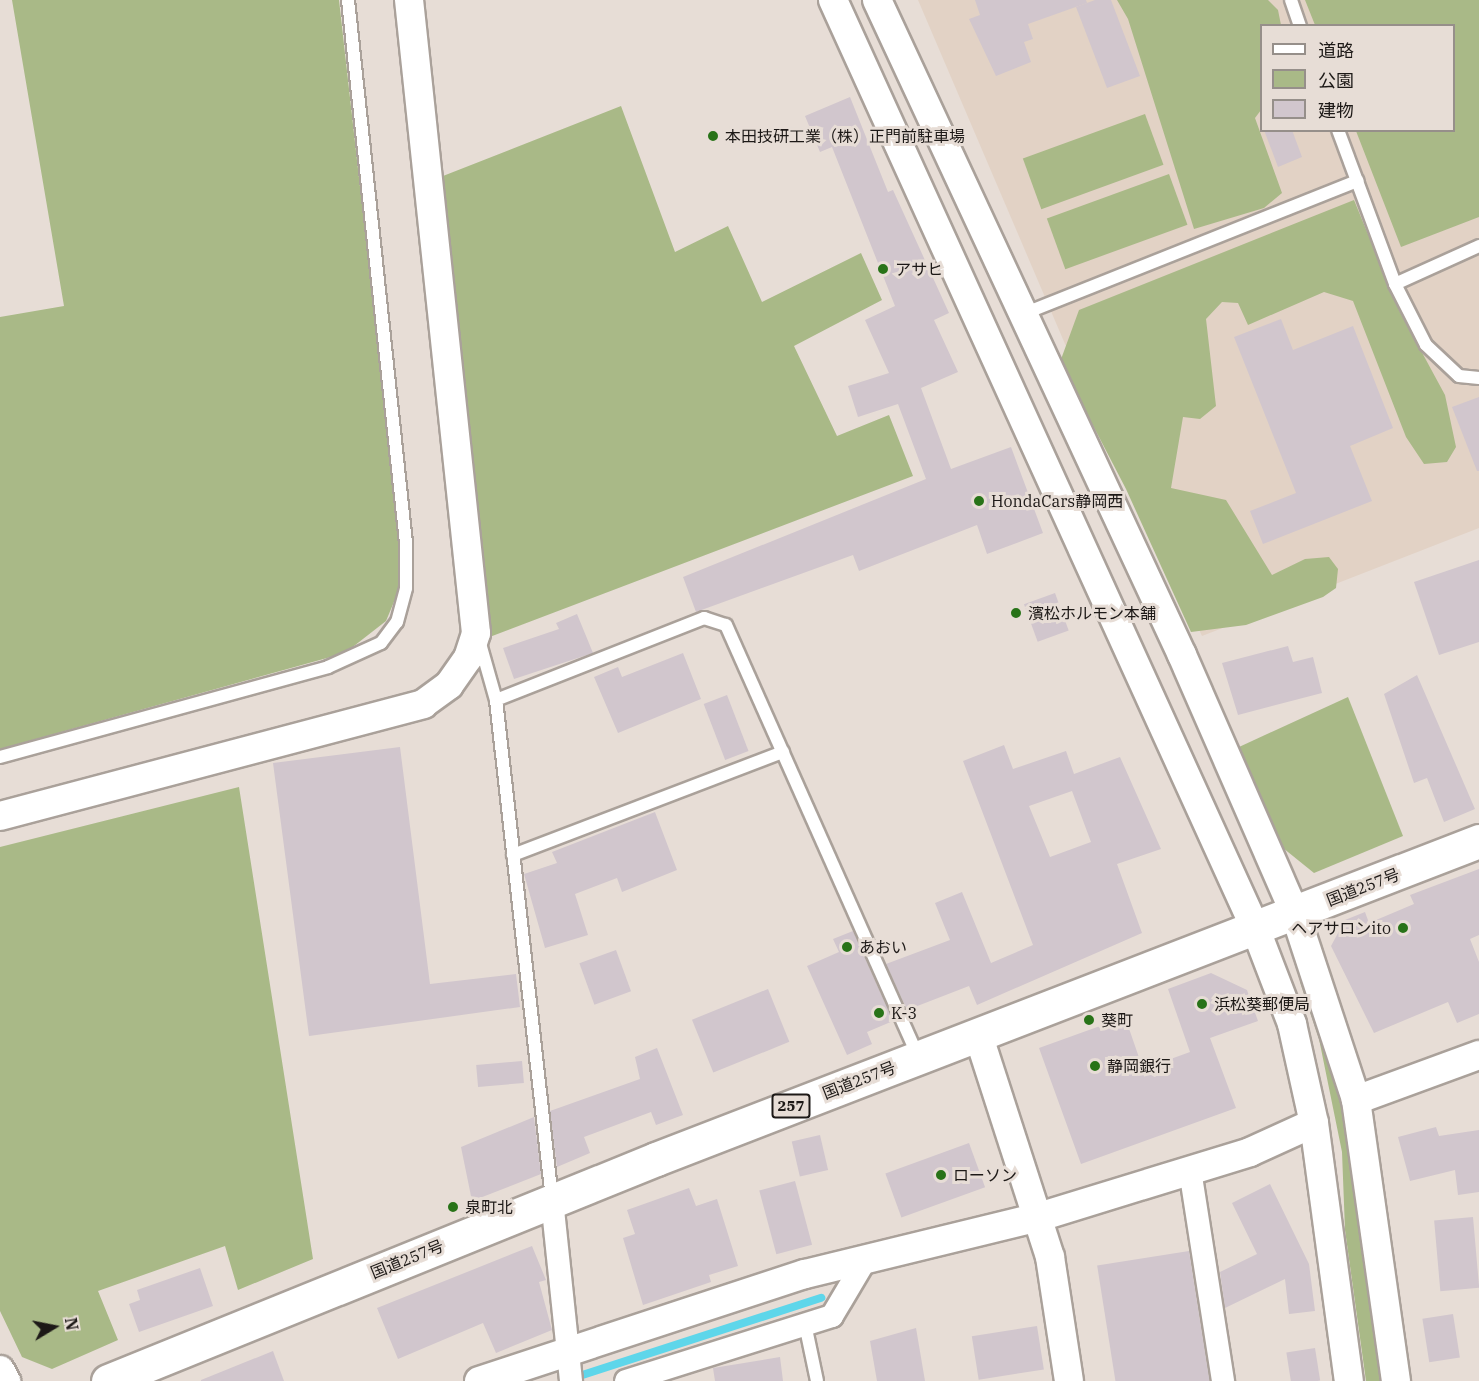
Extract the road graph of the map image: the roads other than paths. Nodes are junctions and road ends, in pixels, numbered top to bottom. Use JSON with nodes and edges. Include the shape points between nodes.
{"nodes":[{"id":1,"x":348,"y":0,"type":"edge"},
{"id":2,"x":409,"y":0,"type":"edge"},
{"id":3,"x":833,"y":0,"type":"edge"},
{"id":4,"x":877,"y":0,"type":"edge"},
{"id":5,"x":1291,"y":0,"type":"edge"},
{"id":6,"x":1299,"y":24,"type":"edge"},
{"id":7,"x":1339,"y":132,"type":"edge"},
{"id":8,"x":1357,"y":181,"type":"junction"},
{"id":9,"x":1479,"y":246,"type":"edge"},
{"id":10,"x":1395,"y":284,"type":"junction"},
{"id":11,"x":1023,"y":314,"type":"junction"},
{"id":12,"x":1479,"y":378,"type":"edge"},
{"id":13,"x":476,"y":633,"type":"junction"},
{"id":14,"x":496,"y":700,"type":"junction"},
{"id":15,"x":783,"y":753,"type":"junction"},
{"id":16,"x":0,"y":757,"type":"edge"},
{"id":17,"x":0,"y":816,"type":"edge"},
{"id":18,"x":1479,"y":841,"type":"edge"},
{"id":19,"x":513,"y":855,"type":"junction"},
{"id":20,"x":1295,"y":914,"type":"junction"},
{"id":21,"x":1256,"y":930,"type":"junction"},
{"id":22,"x":978,"y":1034,"type":"junction"},
{"id":23,"x":1479,"y":1055,"type":"edge"},
{"id":24,"x":918,"y":1057,"type":"junction"},
{"id":25,"x":1356,"y":1100,"type":"junction"},
{"id":26,"x":1314,"y":1124,"type":"junction"},
{"id":27,"x":1190,"y":1170,"type":"junction"},
{"id":28,"x":552,"y":1200,"type":"junction"},
{"id":29,"x":1039,"y":1217,"type":"junction"},
{"id":30,"x":867,"y":1257,"type":"junction"},
{"id":31,"x":805,"y":1324,"type":"junction"},
{"id":32,"x":569,"y":1350,"type":"junction"},
{"id":33,"x":0,"y":1370,"type":"edge"},
{"id":34,"x":6,"y":1381,"type":"edge"},
{"id":35,"x":108,"y":1381,"type":"edge"},
{"id":36,"x":479,"y":1381,"type":"edge"},
{"id":37,"x":572,"y":1381,"type":"edge"},
{"id":38,"x":626,"y":1381,"type":"edge"},
{"id":39,"x":817,"y":1381,"type":"edge"},
{"id":40,"x":1069,"y":1381,"type":"edge"},
{"id":41,"x":1223,"y":1381,"type":"edge"},
{"id":42,"x":1349,"y":1381,"type":"edge"},
{"id":43,"x":1396,"y":1381,"type":"edge"}],
"edges":[{"from":1,"to":16,"type":"lane","via":[[406,543],[406,588],[397,622],[381,643],[339,664]]},
{"from":2,"to":13,"type":"street"},
{"from":3,"to":21,"type":"street"},
{"from":4,"to":11,"type":"street"},
{"from":5,"to":6,"type":"lane"},
{"from":7,"to":8,"type":"lane"},
{"from":8,"to":10,"type":"lane"},
{"from":8,"to":11,"type":"lane"},
{"from":9,"to":10,"type":"lane"},
{"from":10,"to":12,"type":"lane","via":[[1426,345],[1459,376]]},
{"from":11,"to":20,"type":"street"},
{"from":13,"to":14,"type":"lane"},
{"from":13,"to":17,"type":"street","via":[[468,658],[449,685],[423,704]]},
{"from":14,"to":15,"type":"lane","via":[[704,618],[726,625]]},
{"from":14,"to":19,"type":"lane"},
{"from":15,"to":19,"type":"lane"},
{"from":15,"to":24,"type":"lane"},
{"from":18,"to":20,"type":"highway","name":"国道257号","number":"257"},
{"from":19,"to":28,"type":"lane"},
{"from":20,"to":21,"type":"highway","name":"国道257号","number":"257"},
{"from":20,"to":25,"type":"street"},
{"from":21,"to":22,"type":"highway","name":"国道257号","number":"257"},
{"from":21,"to":26,"type":"street","via":[[1292,1024]]},
{"from":22,"to":24,"type":"highway","name":"国道257号","number":"257"},
{"from":22,"to":29,"type":"street"},
{"from":23,"to":25,"type":"street"},
{"from":24,"to":28,"type":"highway","name":"国道257号","number":"257"},
{"from":25,"to":43,"type":"street"},
{"from":26,"to":27,"type":"street"},
{"from":26,"to":42,"type":"street"},
{"from":27,"to":29,"type":"street"},
{"from":27,"to":41,"type":"street"},
{"from":28,"to":32,"type":"street"},
{"from":28,"to":35,"type":"highway","name":"国道257号","number":"257"},
{"from":29,"to":30,"type":"street"},
{"from":29,"to":40,"type":"street"},
{"from":30,"to":31,"type":"street","via":[[832,1316]]},
{"from":30,"to":32,"type":"street"},
{"from":31,"to":38,"type":"street"},
{"from":31,"to":39,"type":"lane"},
{"from":32,"to":36,"type":"street"},
{"from":32,"to":37,"type":"street"},
{"from":33,"to":34,"type":"street"}]}
